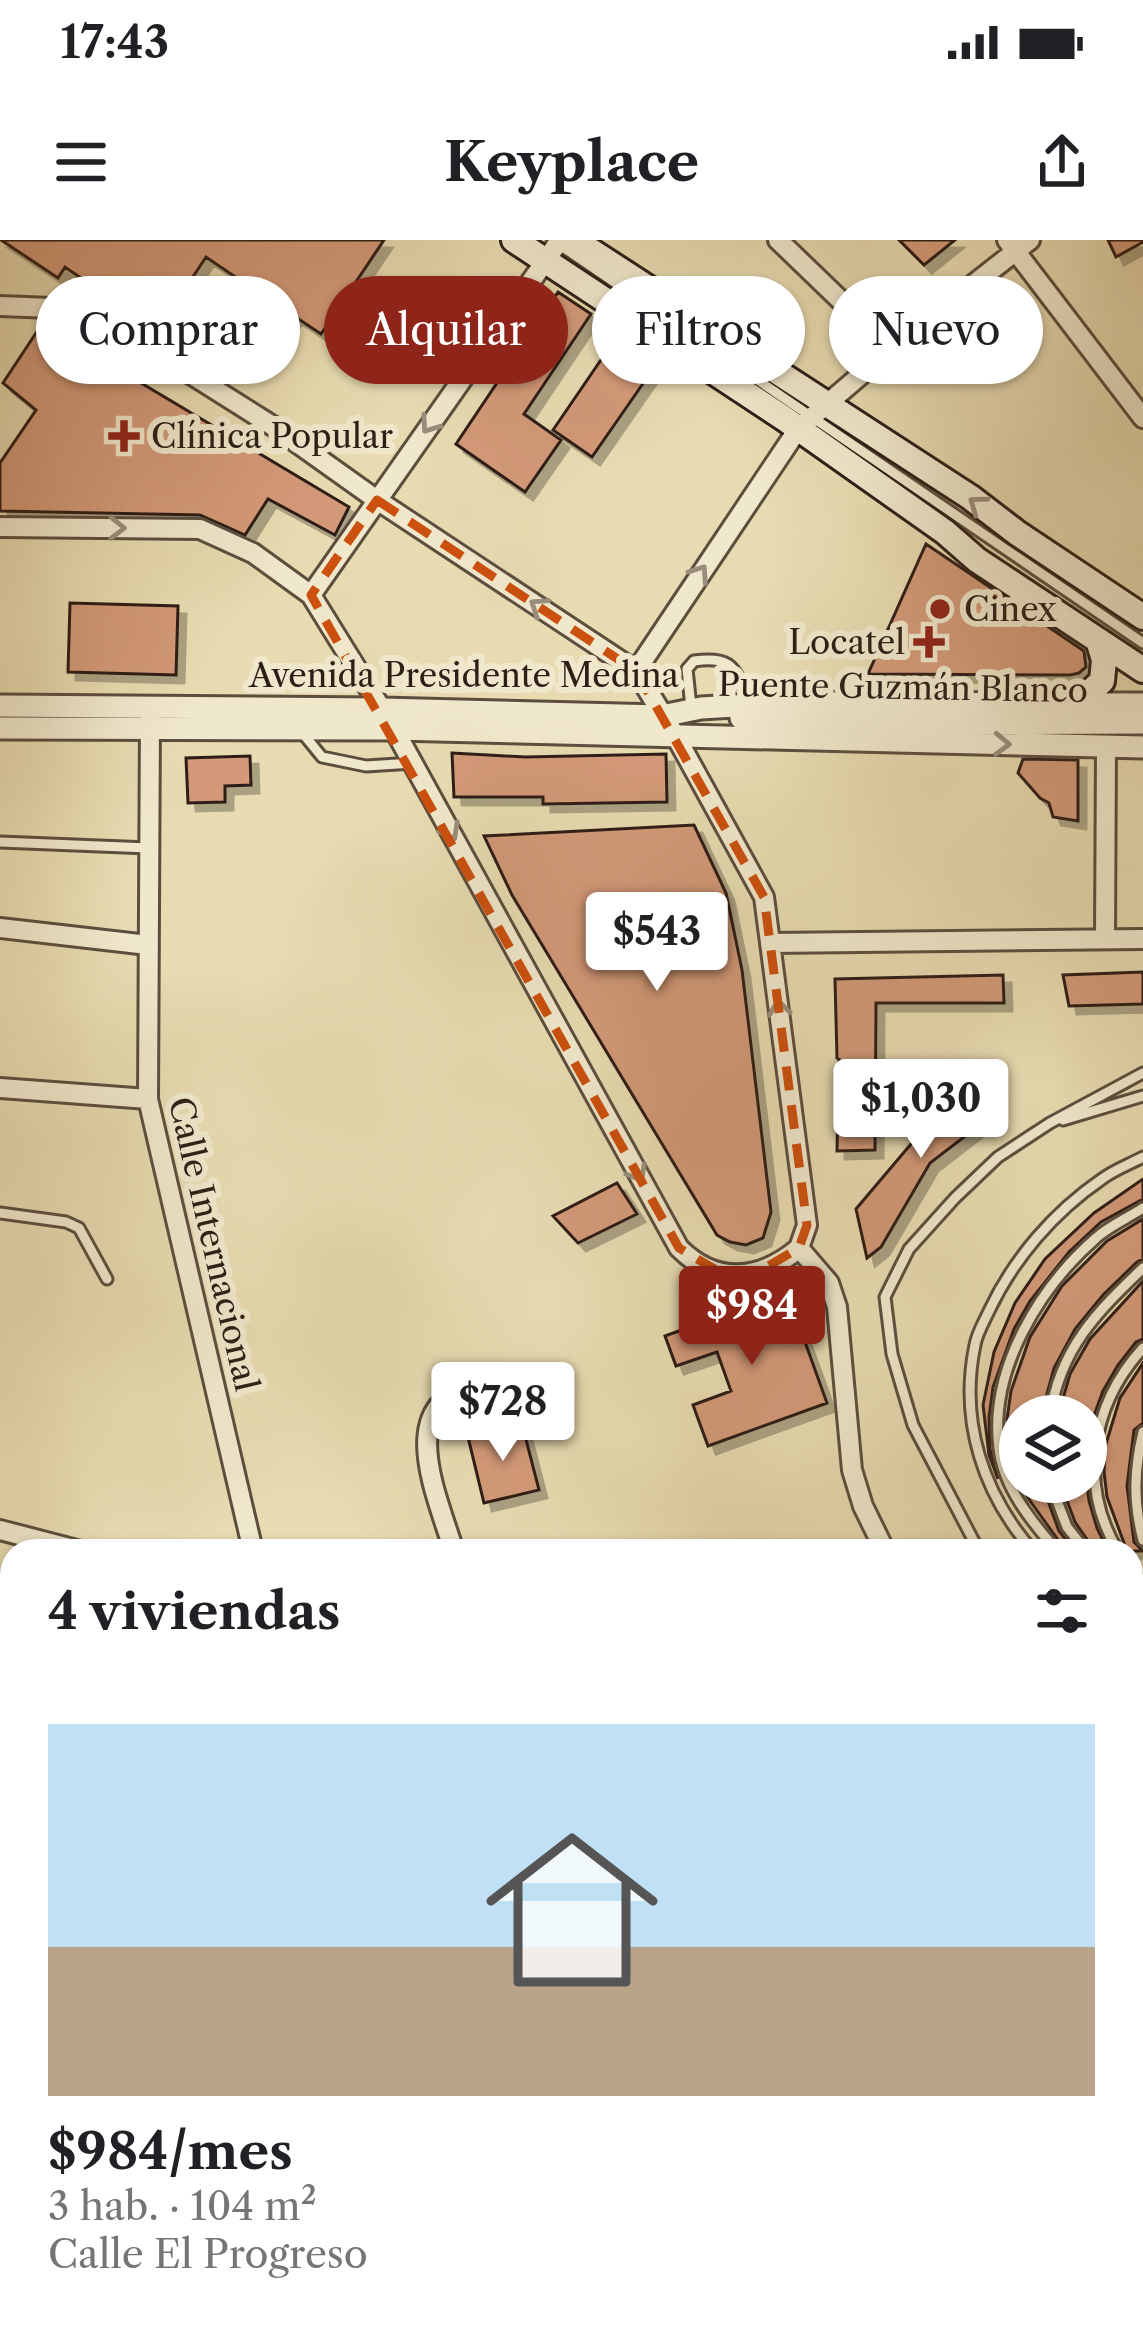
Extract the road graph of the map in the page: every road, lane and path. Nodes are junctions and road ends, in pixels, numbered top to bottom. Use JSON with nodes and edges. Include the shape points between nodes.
{"nodes":[{"id":1,"x":514,"y":240,"type":"edge"},
{"id":2,"x":778,"y":240,"type":"edge"},
{"id":3,"x":1018,"y":243,"type":"edge"},
{"id":4,"x":557,"y":245,"type":"edge"},
{"id":5,"x":978,"y":276,"type":"edge"},
{"id":6,"x":829,"y":289,"type":"edge"},
{"id":7,"x":0,"y":306,"type":"edge"},
{"id":8,"x":850,"y":384,"type":"edge"},
{"id":9,"x":812,"y":417,"type":"junction"},
{"id":10,"x":1143,"y":418,"type":"edge"},
{"id":11,"x":377,"y":500,"type":"junction"},
{"id":12,"x":0,"y":527,"type":"edge"},
{"id":13,"x":311,"y":595,"type":"junction"},
{"id":14,"x":1143,"y":617,"type":"edge"},
{"id":15,"x":1098,"y":640,"type":"junction"},
{"id":16,"x":1143,"y":644,"type":"edge"},
{"id":17,"x":1143,"y":670,"type":"edge"},
{"id":18,"x":636,"y":671,"type":"junction"},
{"id":19,"x":1066,"y":704,"type":"junction"},
{"id":20,"x":1143,"y":704,"type":"edge"},
{"id":21,"x":752,"y":705,"type":"junction"},
{"id":22,"x":0,"y":706,"type":"edge"},
{"id":23,"x":150,"y":706,"type":"junction"},
{"id":24,"x":382,"y":709,"type":"junction"},
{"id":25,"x":692,"y":710,"type":"junction"},
{"id":26,"x":1143,"y":723,"type":"edge"},
{"id":27,"x":669,"y":726,"type":"junction"},
{"id":28,"x":0,"y":728,"type":"edge"},
{"id":29,"x":394,"y":729,"type":"junction"},
{"id":30,"x":149,"y":730,"type":"junction"},
{"id":31,"x":300,"y":730,"type":"junction"},
{"id":32,"x":1106,"y":747,"type":"junction"},
{"id":33,"x":1143,"y":747,"type":"edge"},
{"id":34,"x":413,"y":763,"type":"junction"},
{"id":35,"x":0,"y":842,"type":"edge"},
{"id":36,"x":149,"y":848,"type":"junction"},
{"id":37,"x":0,"y":928,"type":"edge"},
{"id":38,"x":1143,"y":939,"type":"edge"},
{"id":39,"x":1105,"y":940,"type":"junction"},
{"id":40,"x":771,"y":943,"type":"junction"},
{"id":41,"x":148,"y":945,"type":"junction"},
{"id":42,"x":1143,"y":1073,"type":"edge"},
{"id":43,"x":0,"y":1088,"type":"edge"},
{"id":44,"x":1143,"y":1096,"type":"edge"},
{"id":45,"x":148,"y":1099,"type":"junction"},
{"id":46,"x":1046,"y":1125,"type":"junction"},
{"id":47,"x":1143,"y":1157,"type":"edge"},
{"id":48,"x":1143,"y":1208,"type":"edge"},
{"id":49,"x":0,"y":1213,"type":"edge"},
{"id":50,"x":799,"y":1248,"type":"junction"},
{"id":51,"x":1143,"y":1268,"type":"edge"},
{"id":52,"x":106,"y":1279,"type":"dead end"},
{"id":53,"x":1143,"y":1348,"type":"edge"},
{"id":54,"x":496,"y":1384,"type":"dead end"},
{"id":55,"x":1053,"y":1395,"type":"edge"},
{"id":56,"x":1143,"y":1432,"type":"edge"},
{"id":57,"x":1058,"y":1503,"type":"edge"},
{"id":58,"x":0,"y":1530,"type":"edge"},
{"id":59,"x":35,"y":1539,"type":"edge"},
{"id":60,"x":250,"y":1539,"type":"edge"},
{"id":61,"x":451,"y":1539,"type":"edge"},
{"id":62,"x":879,"y":1539,"type":"edge"},
{"id":63,"x":974,"y":1539,"type":"edge"},
{"id":64,"x":1023,"y":1539,"type":"edge"},
{"id":65,"x":1047,"y":1539,"type":"edge"},
{"id":66,"x":1076,"y":1539,"type":"edge"},
{"id":67,"x":1113,"y":1539,"type":"edge"},
{"id":68,"x":1143,"y":1539,"type":"edge"}],
"edges":[{"from":1,"to":4,"type":"main road"},
{"from":2,"to":6,"type":"street"},
{"from":3,"to":5,"type":"street"},
{"from":3,"to":10,"type":"street"},
{"from":4,"to":9,"type":"main road"},
{"from":4,"to":9,"type":"main road"},
{"from":4,"to":11,"type":"street","one_way":true},
{"from":7,"to":11,"type":"street","via":[[97,315]]},
{"from":8,"to":9,"type":"street"},
{"from":14,"to":9,"type":"main road","one_way":true,"via":[[970,497]]},
{"from":9,"to":15,"type":"main road","via":[[977,560]]},
{"from":9,"to":16,"type":"lane"},
{"from":18,"to":9,"type":"street","one_way":true},
{"from":11,"to":13,"type":"street"},
{"from":18,"to":11,"type":"street","one_way":true},
{"from":12,"to":13,"type":"street","one_way":true,"via":[[200,529],[253,553]]},
{"from":13,"to":24,"type":"street"},
{"from":15,"to":17,"type":"main road"},
{"from":15,"to":19,"type":"main road","via":[[1102,681]]},
{"from":18,"to":27,"type":"street"},
{"from":19,"to":20,"type":"street","name":"Avenida Presidente Medina"},
{"from":19,"to":21,"type":"street","name":"Avenida Presidente Medina"},
{"from":21,"to":25,"type":"street","name":"Avenida Presidente Medina"},
{"from":21,"to":25,"type":"lane","via":[[718,658],[687,669]]},
{"from":22,"to":23,"type":"street","name":"Avenida Presidente Medina"},
{"from":23,"to":24,"type":"street","name":"Avenida Presidente Medina"},
{"from":23,"to":30,"type":"street","name":"Calle Internacional"},
{"from":24,"to":27,"type":"street","name":"Avenida Presidente Medina"},
{"from":24,"to":29,"type":"street"},
{"from":25,"to":27,"type":"street","name":"Avenida Presidente Medina"},
{"from":26,"to":27,"type":"street","name":"Puente Guzmán Blanco"},
{"from":27,"to":29,"type":"street","name":"Avenida Presidente Medina","via":[[580,733]]},
{"from":27,"to":32,"type":"street","name":"Avenida Presidente Medina","one_way":true},
{"from":27,"to":40,"type":"street","via":[[764,897]]},
{"from":28,"to":30,"type":"street","name":"Avenida Presidente Medina"},
{"from":29,"to":31,"type":"street","name":"Avenida Presidente Medina"},
{"from":29,"to":34,"type":"street"},
{"from":30,"to":31,"type":"street","name":"Avenida Presidente Medina"},
{"from":30,"to":36,"type":"street","name":"Calle Internacional"},
{"from":31,"to":34,"type":"lane","via":[[322,757],[366,766]]},
{"from":32,"to":33,"type":"street","name":"Avenida Presidente Medina"},
{"from":32,"to":39,"type":"street"},
{"from":34,"to":50,"type":"street","one_way":true,"via":[[679,1249],[721,1273],[755,1274]]},
{"from":35,"to":36,"type":"lane"},
{"from":36,"to":41,"type":"street","name":"Calle Internacional"},
{"from":37,"to":41,"type":"street"},
{"from":38,"to":39,"type":"street"},
{"from":39,"to":40,"type":"street"},
{"from":50,"to":40,"type":"street","one_way":true,"via":[[807,1225]]},
{"from":41,"to":45,"type":"street","name":"Calle Internacional"},
{"from":42,"to":46,"type":"lane"},
{"from":43,"to":45,"type":"street"},
{"from":44,"to":46,"type":"lane"},
{"from":45,"to":60,"type":"street","name":"Calle Internacional"},
{"from":46,"to":63,"type":"lane","via":[[955,1198],[908,1249],[886,1298],[913,1425]]},
{"from":47,"to":64,"type":"lane","via":[[1102,1178],[1040,1232],[1003,1281],[975,1342],[976,1446],[988,1486]]},
{"from":48,"to":65,"type":"lane","via":[[1099,1235],[1054,1280],[1000,1389],[999,1449],[1010,1485]]},
{"from":49,"to":52,"type":"lane","via":[[79,1228]]},
{"from":50,"to":62,"type":"street","via":[[829,1283],[837,1307],[852,1470]]},
{"from":51,"to":55,"type":"lane","via":[[1072,1346]]},
{"from":53,"to":67,"type":"lane","via":[[1104,1414],[1093,1460],[1096,1501]]},
{"from":54,"to":61,"type":"street","via":[[456,1392],[431,1420],[424,1445]]},
{"from":56,"to":68,"type":"lane","via":[[1135,1472]]},
{"from":57,"to":66,"type":"lane"},
{"from":58,"to":59,"type":"street"}]}
